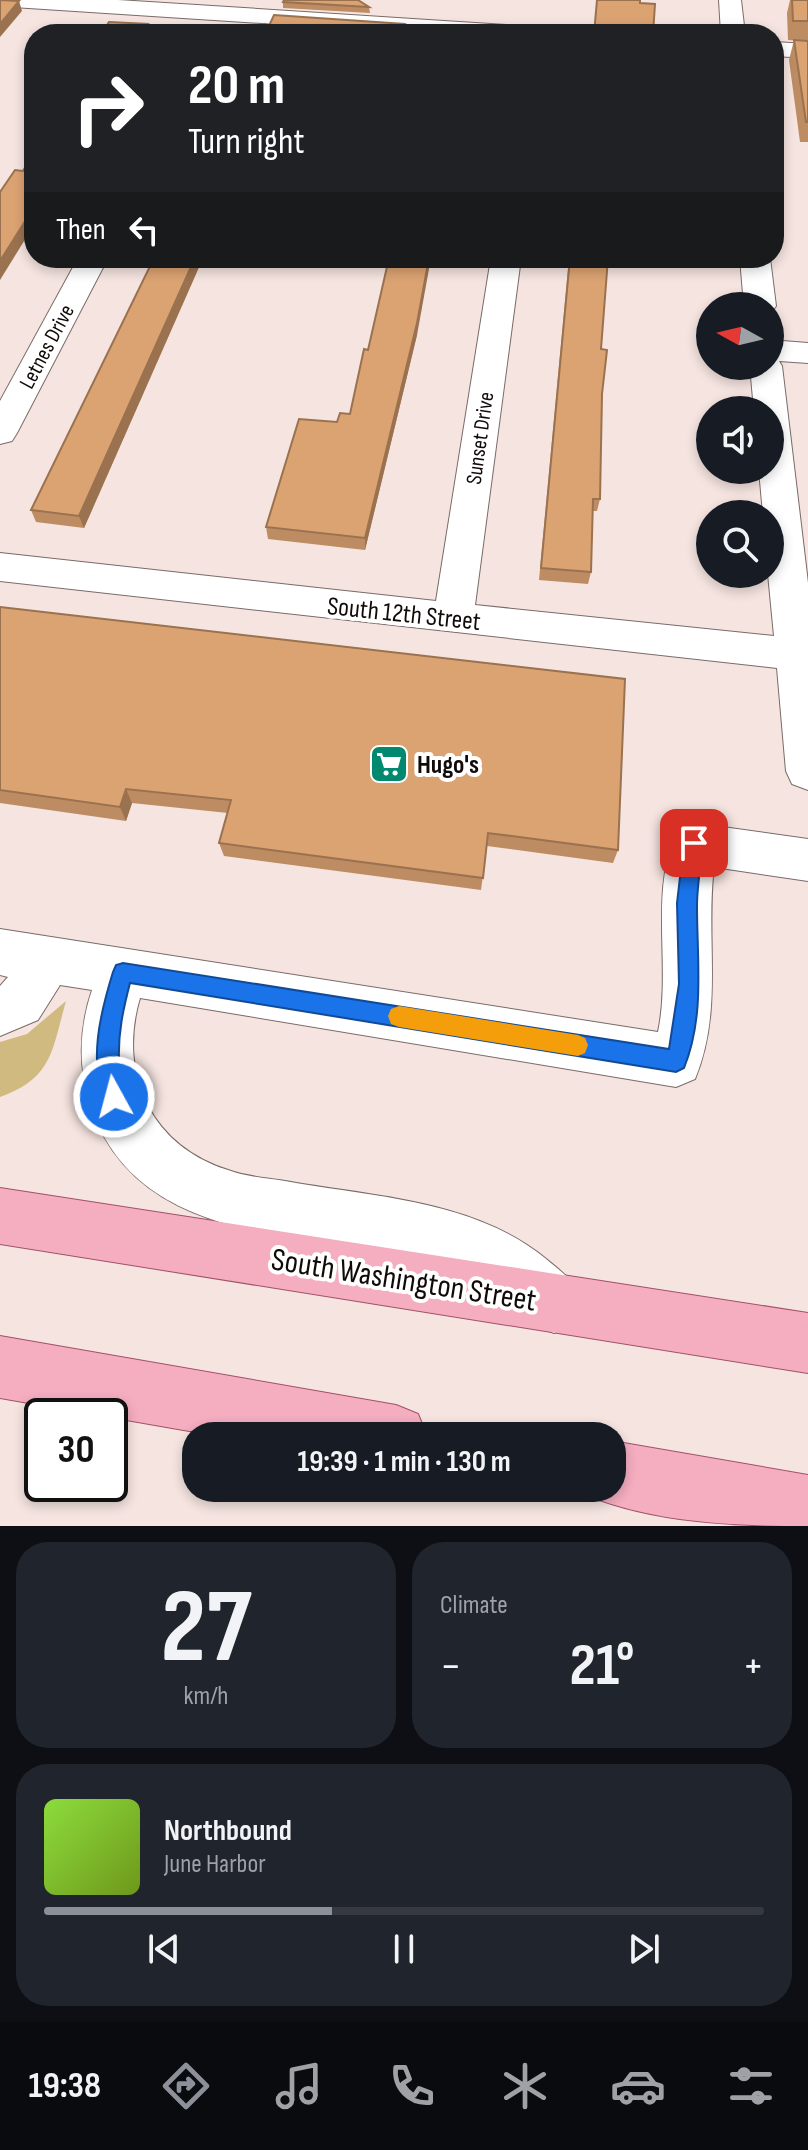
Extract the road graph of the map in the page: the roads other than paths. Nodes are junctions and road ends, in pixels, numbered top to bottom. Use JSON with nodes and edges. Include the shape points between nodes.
{"nodes":[{"id":1,"x":13,"y":0,"type":"edge"},
{"id":2,"x":730,"y":0,"type":"edge"},
{"id":3,"x":226,"y":6,"type":"edge"},
{"id":4,"x":217,"y":24,"type":"edge"},
{"id":5,"x":509,"y":24,"type":"edge"},
{"id":6,"x":732,"y":24,"type":"edge"},
{"id":7,"x":784,"y":50,"type":"edge"},
{"id":8,"x":808,"y":51,"type":"edge"},
{"id":9,"x":88,"y":268,"type":"edge"},
{"id":10,"x":505,"y":268,"type":"edge"},
{"id":11,"x":756,"y":268,"type":"edge"},
{"id":12,"x":759,"y":292,"type":"edge"},
{"id":13,"x":784,"y":351,"type":"edge"},
{"id":14,"x":808,"y":353,"type":"edge"},
{"id":15,"x":768,"y":380,"type":"edge"},
{"id":16,"x":0,"y":433,"type":"edge"},
{"id":17,"x":0,"y":567,"type":"edge"},
{"id":18,"x":453,"y":618,"type":"junction"},
{"id":19,"x":802,"y":654,"type":"edge"},
{"id":20,"x":808,"y":771,"type":"edge"},
{"id":21,"x":808,"y":860,"type":"edge"},
{"id":22,"x":0,"y":952,"type":"edge"},
{"id":23,"x":48,"y":959,"type":"junction"},
{"id":24,"x":123,"y":972,"type":"junction"},
{"id":25,"x":0,"y":1011,"type":"edge"},
{"id":26,"x":0,"y":1216,"type":"edge"},
{"id":27,"x":554,"y":1303,"type":"junction"},
{"id":28,"x":808,"y":1343,"type":"edge"},
{"id":29,"x":0,"y":1367,"type":"edge"},
{"id":30,"x":316,"y":1422,"type":"edge"},
{"id":31,"x":626,"y":1475,"type":"edge"},
{"id":32,"x":808,"y":1507,"type":"edge"}],
"edges":[{"from":1,"to":3,"type":"street"},
{"from":2,"to":6,"type":"street"},
{"from":3,"to":4,"type":"street"},
{"from":3,"to":5,"type":"street"},
{"from":7,"to":8,"type":"street"},
{"from":9,"to":16,"type":"street","name":"Letnes Drive"},
{"from":10,"to":18,"type":"street","name":"Sunset Drive"},
{"from":11,"to":12,"type":"street"},
{"from":13,"to":14,"type":"street"},
{"from":15,"to":19,"type":"street"},
{"from":17,"to":18,"type":"street","name":"South 12th Street"},
{"from":18,"to":19,"type":"street","name":"South 12th Street"},
{"from":19,"to":20,"type":"street"},
{"from":21,"to":24,"type":"street","via":[[694,843],[687,903],[690,984],[676,1061]]},
{"from":22,"to":23,"type":"street"},
{"from":23,"to":24,"type":"street"},
{"from":23,"to":25,"type":"street","via":[[20,1003]]},
{"from":24,"to":27,"type":"street","via":[[109,1020],[114,1097],[129,1132],[162,1168],[198,1189],[232,1200],[459,1241],[504,1262]]},
{"from":26,"to":27,"type":"main road","name":"South Washington Street"},
{"from":27,"to":28,"type":"main road","name":"South Washington Street"},
{"from":29,"to":30,"type":"main road"},
{"from":31,"to":32,"type":"main road"}]}
